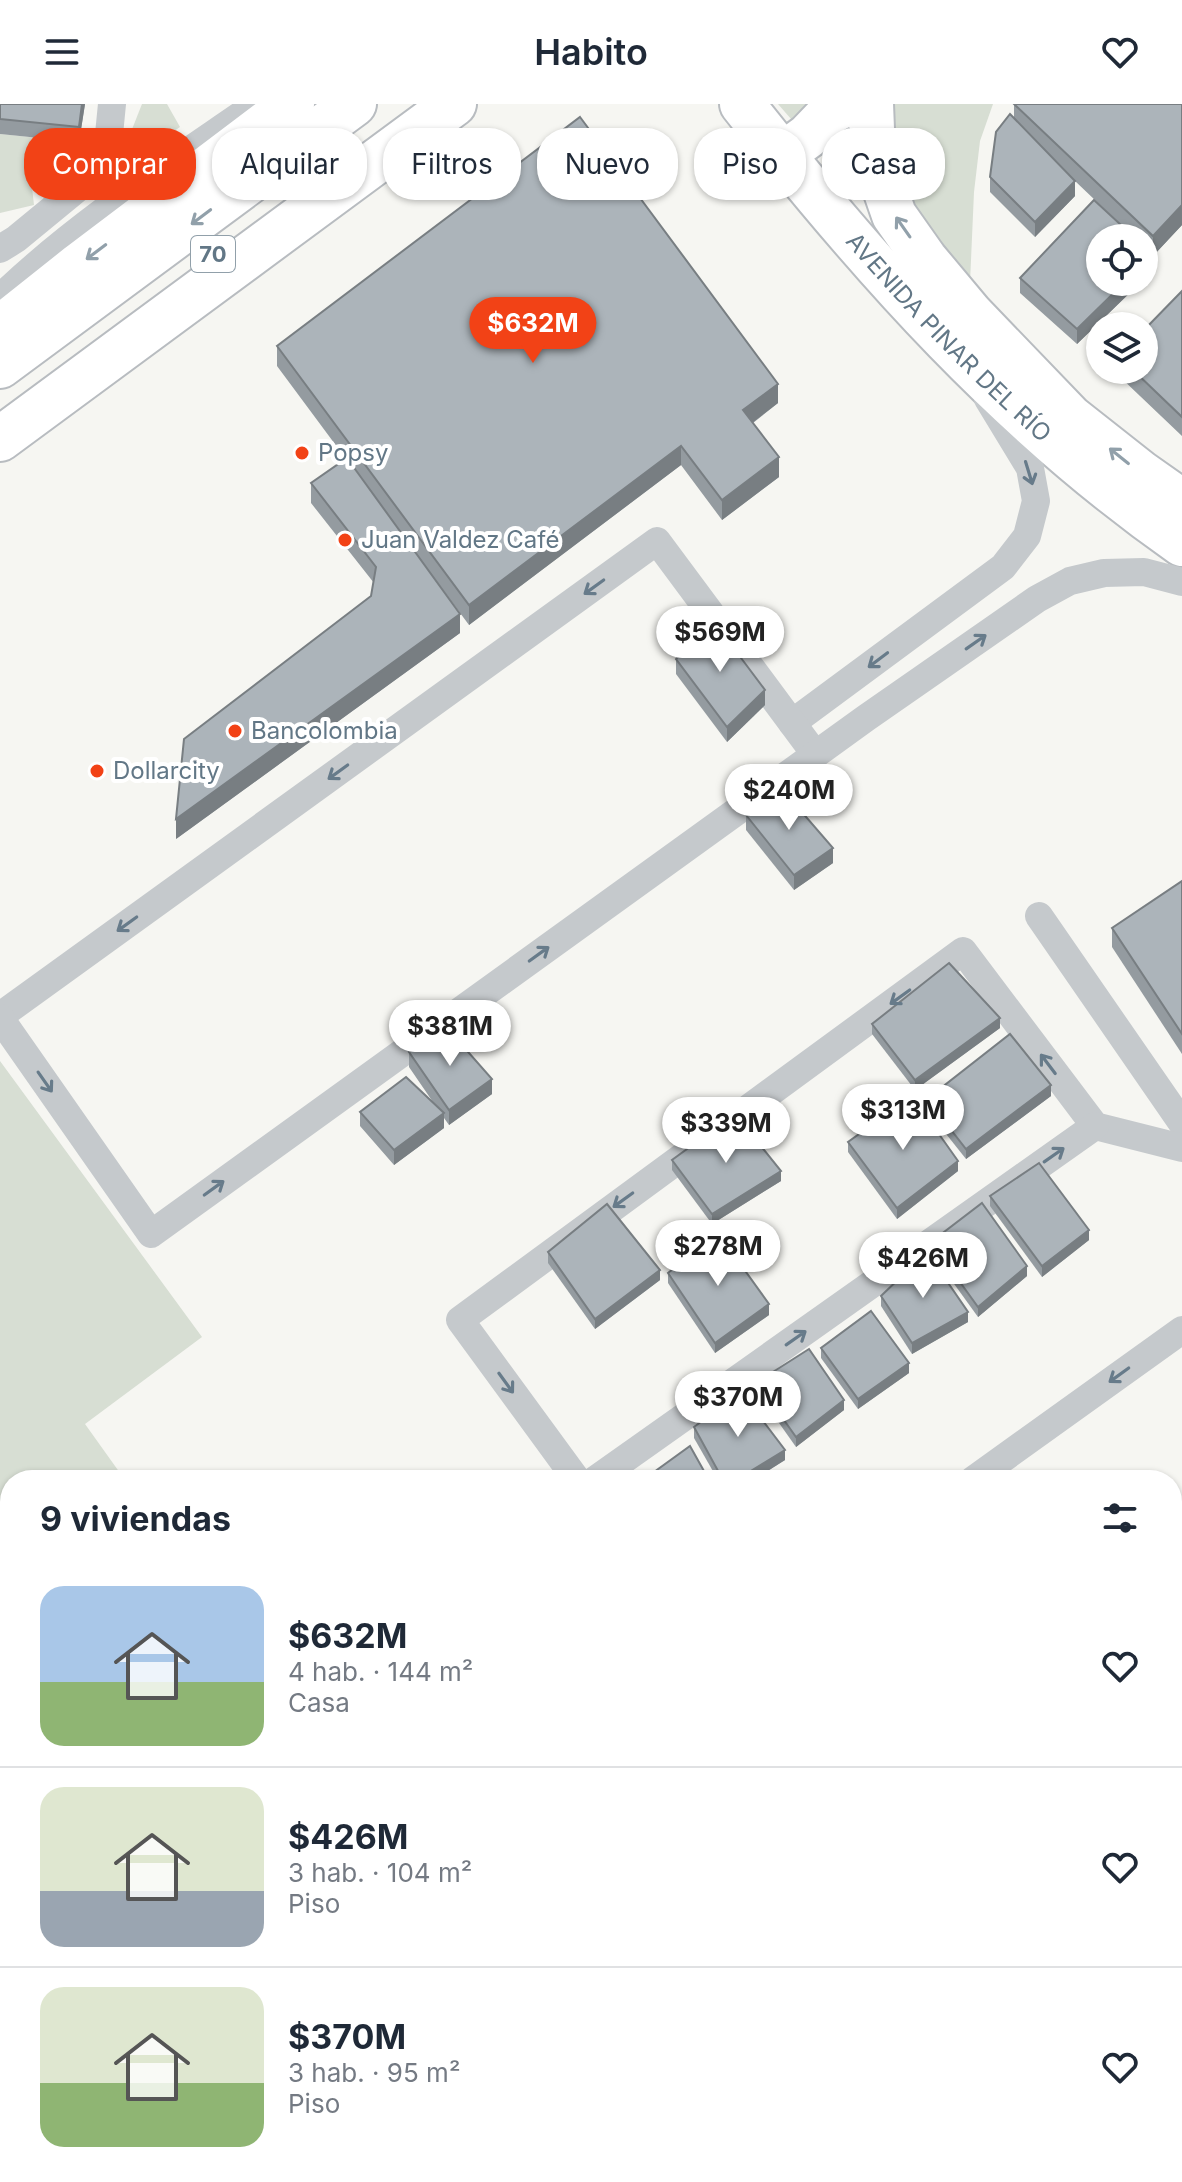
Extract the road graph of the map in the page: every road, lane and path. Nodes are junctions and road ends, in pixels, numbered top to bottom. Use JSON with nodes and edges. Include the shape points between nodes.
{"nodes":[{"id":1,"x":112,"y":104,"type":"edge"},
{"id":2,"x":257,"y":104,"type":"edge"},
{"id":3,"x":292,"y":104,"type":"edge"},
{"id":4,"x":354,"y":104,"type":"edge"},
{"id":5,"x":412,"y":104,"type":"edge"},
{"id":6,"x":454,"y":104,"type":"edge"},
{"id":7,"x":742,"y":104,"type":"edge"},
{"id":8,"x":870,"y":108,"type":"edge"},
{"id":9,"x":110,"y":128,"type":"edge"},
{"id":10,"x":761,"y":128,"type":"edge"},
{"id":11,"x":806,"y":137,"type":"edge"},
{"id":12,"x":196,"y":146,"type":"edge"},
{"id":13,"x":806,"y":184,"type":"edge"},
{"id":14,"x":63,"y":200,"type":"edge"},
{"id":15,"x":117,"y":200,"type":"edge"},
{"id":16,"x":0,"y":249,"type":"edge"},
{"id":17,"x":0,"y":298,"type":"edge"},
{"id":18,"x":0,"y":328,"type":"edge"},
{"id":19,"x":961,"y":358,"type":"junction"},
{"id":20,"x":3,"y":406,"type":"edge"},
{"id":21,"x":1182,"y":502,"type":"edge"},
{"id":22,"x":1182,"y":544,"type":"edge"},
{"id":23,"x":1182,"y":582,"type":"edge"},
{"id":24,"x":844,"y":686,"type":"junction"},
{"id":25,"x":866,"y":718,"type":"junction"},
{"id":26,"x":792,"y":723,"type":"junction"},
{"id":27,"x":815,"y":754,"type":"junction"},
{"id":28,"x":1039,"y":916,"type":"dead end"},
{"id":29,"x":0,"y":1017,"type":"edge"},
{"id":30,"x":1182,"y":1123,"type":"edge"},
{"id":31,"x":1095,"y":1126,"type":"junction"},
{"id":32,"x":1182,"y":1148,"type":"edge"},
{"id":33,"x":1182,"y":1330,"type":"edge"},
{"id":34,"x":570,"y":1470,"type":"edge"},
{"id":35,"x":609,"y":1470,"type":"edge"},
{"id":36,"x":987,"y":1470,"type":"edge"}],
"edges":[{"from":1,"to":9,"type":"street"},
{"from":2,"to":12,"type":"street"},
{"from":3,"to":18,"type":"main road","one_way":true},
{"from":4,"to":20,"type":"main road","number":"70","one_way":true},
{"from":5,"to":20,"type":"main road","number":"70"},
{"from":6,"to":20,"type":"main road"},
{"from":7,"to":10,"type":"main road","name":"AVENIDA PINAR DEL RÍO"},
{"from":8,"to":11,"type":"main road","via":[[843,105]]},
{"from":21,"to":8,"type":"main road","name":"AVENIDA PINAR DEL RÍO","one_way":true,"via":[[1070,417],[925,259],[894,215],[873,154]]},
{"from":13,"to":19,"type":"main road","name":"AVENIDA PINAR DEL RÍO"},
{"from":14,"to":16,"type":"street"},
{"from":15,"to":17,"type":"street"},
{"from":19,"to":22,"type":"main road","name":"AVENIDA PINAR DEL RÍO","via":[[1077,465]]},
{"from":19,"to":24,"type":"street","one_way":true,"via":[[1030,468],[1036,501],[1027,536],[1003,567]]},
{"from":25,"to":23,"type":"street","one_way":true,"via":[[1070,581],[1144,572]]},
{"from":24,"to":25,"type":"street"},
{"from":24,"to":26,"type":"street"},
{"from":25,"to":27,"type":"street"},
{"from":26,"to":27,"type":"street"},
{"from":26,"to":29,"type":"street","one_way":true,"via":[[657,541]]},
{"from":29,"to":27,"type":"street","one_way":true,"via":[[151,1234]]},
{"from":28,"to":30,"type":"street"},
{"from":31,"to":32,"type":"street"},
{"from":31,"to":34,"type":"street","one_way":true,"via":[[963,951],[460,1320]]},
{"from":35,"to":31,"type":"street","one_way":true},
{"from":33,"to":36,"type":"street","one_way":true}]}
